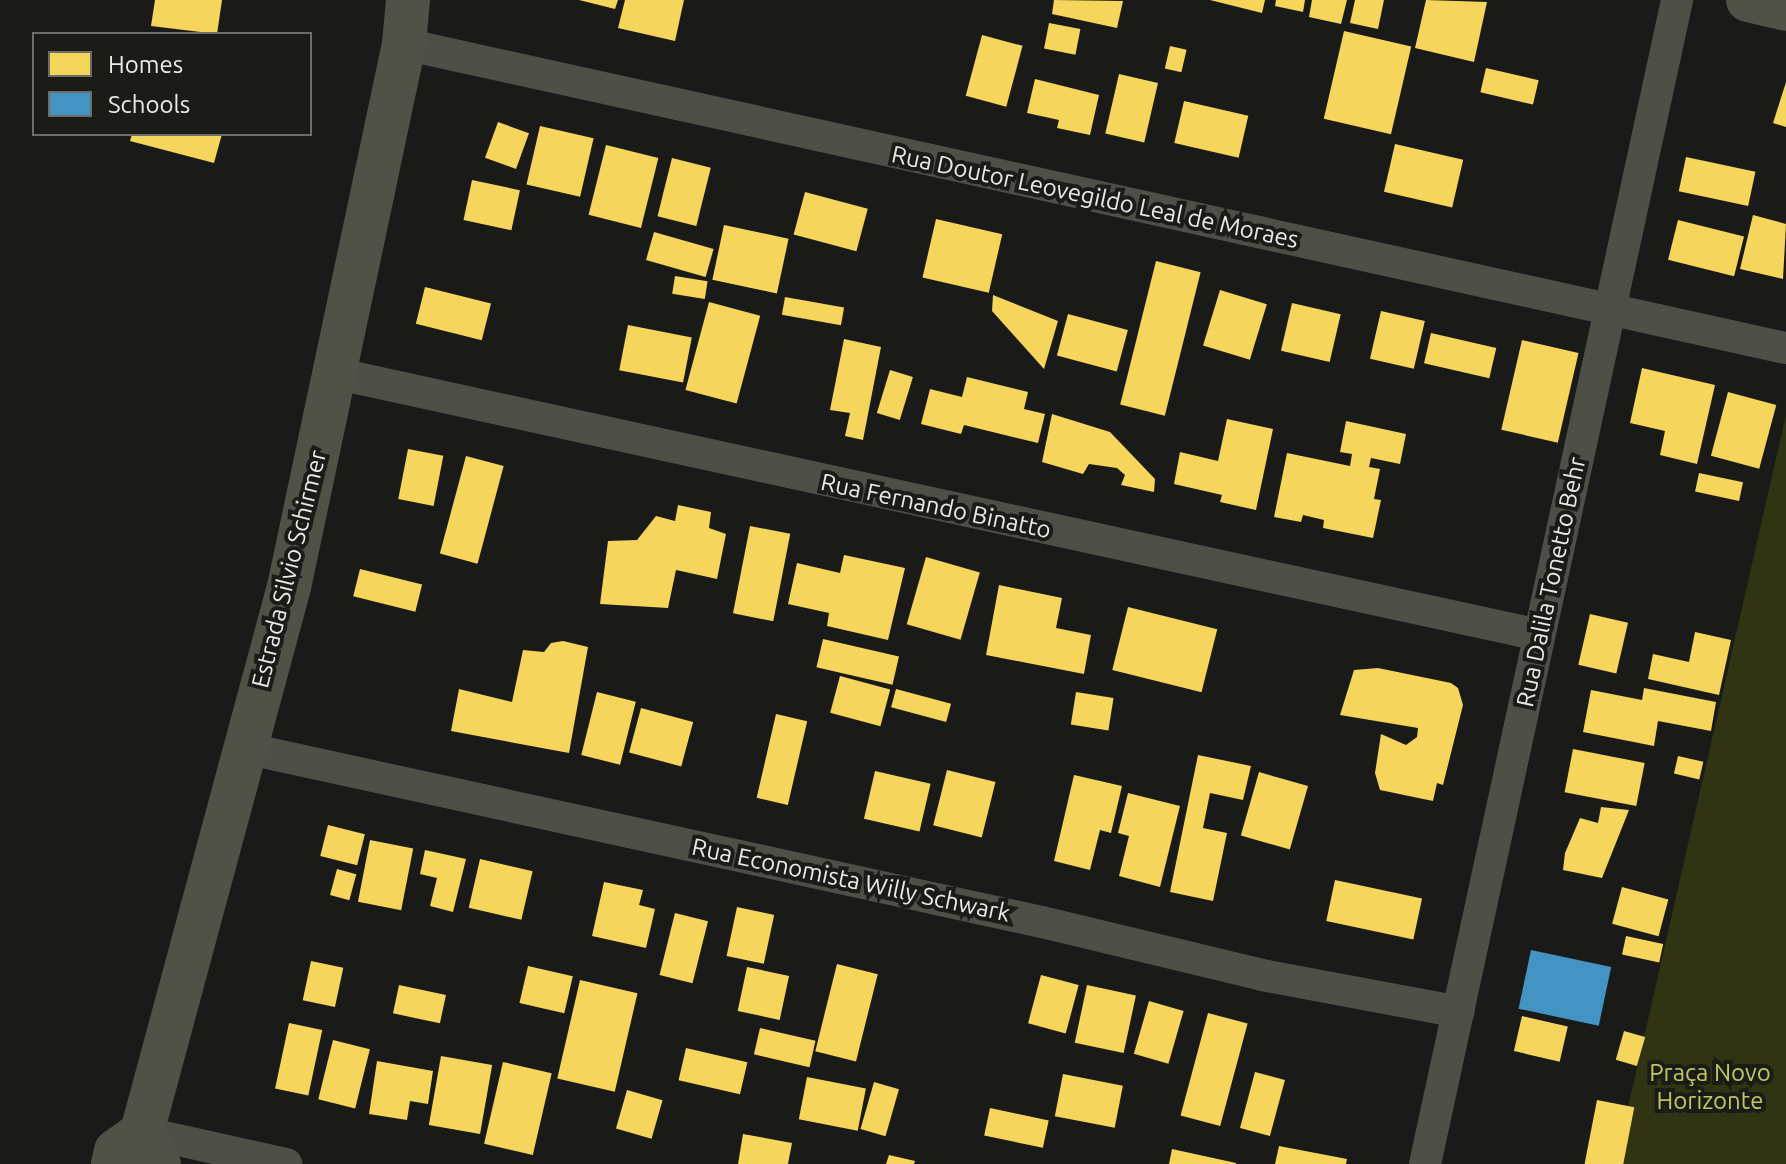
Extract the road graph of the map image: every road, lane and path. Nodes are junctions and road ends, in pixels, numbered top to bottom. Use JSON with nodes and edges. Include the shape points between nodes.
{"nodes":[{"id":1,"x":408,"y":0,"type":"edge"},
{"id":2,"x":1677,"y":0,"type":"edge"},
{"id":3,"x":1748,"y":0,"type":"edge"},
{"id":4,"x":1786,"y":9,"type":"edge"},
{"id":5,"x":404,"y":44,"type":"junction"},
{"id":6,"x":1609,"y":310,"type":"junction"},
{"id":7,"x":1786,"y":348,"type":"edge"},
{"id":8,"x":334,"y":373,"type":"junction"},
{"id":9,"x":1539,"y":635,"type":"junction"},
{"id":10,"x":244,"y":748,"type":"junction"},
{"id":11,"x":1459,"y":1012,"type":"junction"},
{"id":12,"x":150,"y":1148,"type":"edge"},
{"id":13,"x":113,"y":1164,"type":"edge"},
{"id":14,"x":286,"y":1164,"type":"edge"},
{"id":15,"x":1425,"y":1164,"type":"edge"}],
"edges":[{"from":1,"to":5,"type":"street","name":"Estrada Silvio Schirmer"},
{"from":2,"to":6,"type":"street","name":"Rua Dalila Tonetto Behr"},
{"from":3,"to":4,"type":"street"},
{"from":5,"to":6,"type":"street","name":"Rua Doutor Leovegildo Leal de Moraes"},
{"from":5,"to":8,"type":"street","name":"Estrada Silvio Schirmer"},
{"from":6,"to":7,"type":"street","name":"Rua Doutor Leovegildo Leal de Moraes"},
{"from":6,"to":9,"type":"street","name":"Rua Dalila Tonetto Behr"},
{"from":8,"to":9,"type":"street","name":"Rua Fernando Binatto"},
{"from":8,"to":10,"type":"street","name":"Estrada Silvio Schirmer","via":[[289,587]]},
{"from":9,"to":11,"type":"street","name":"Rua Dalila Tonetto Behr"},
{"from":10,"to":11,"type":"street","name":"Rua Economista Willy Schwark","via":[[1262,975]]},
{"from":10,"to":12,"type":"street","name":"Estrada Silvio Schirmer"},
{"from":11,"to":15,"type":"street","name":"Rua Dalila Tonetto Behr"},
{"from":12,"to":13,"type":"street","via":[[116,1151]]},
{"from":12,"to":14,"type":"street"}]}
